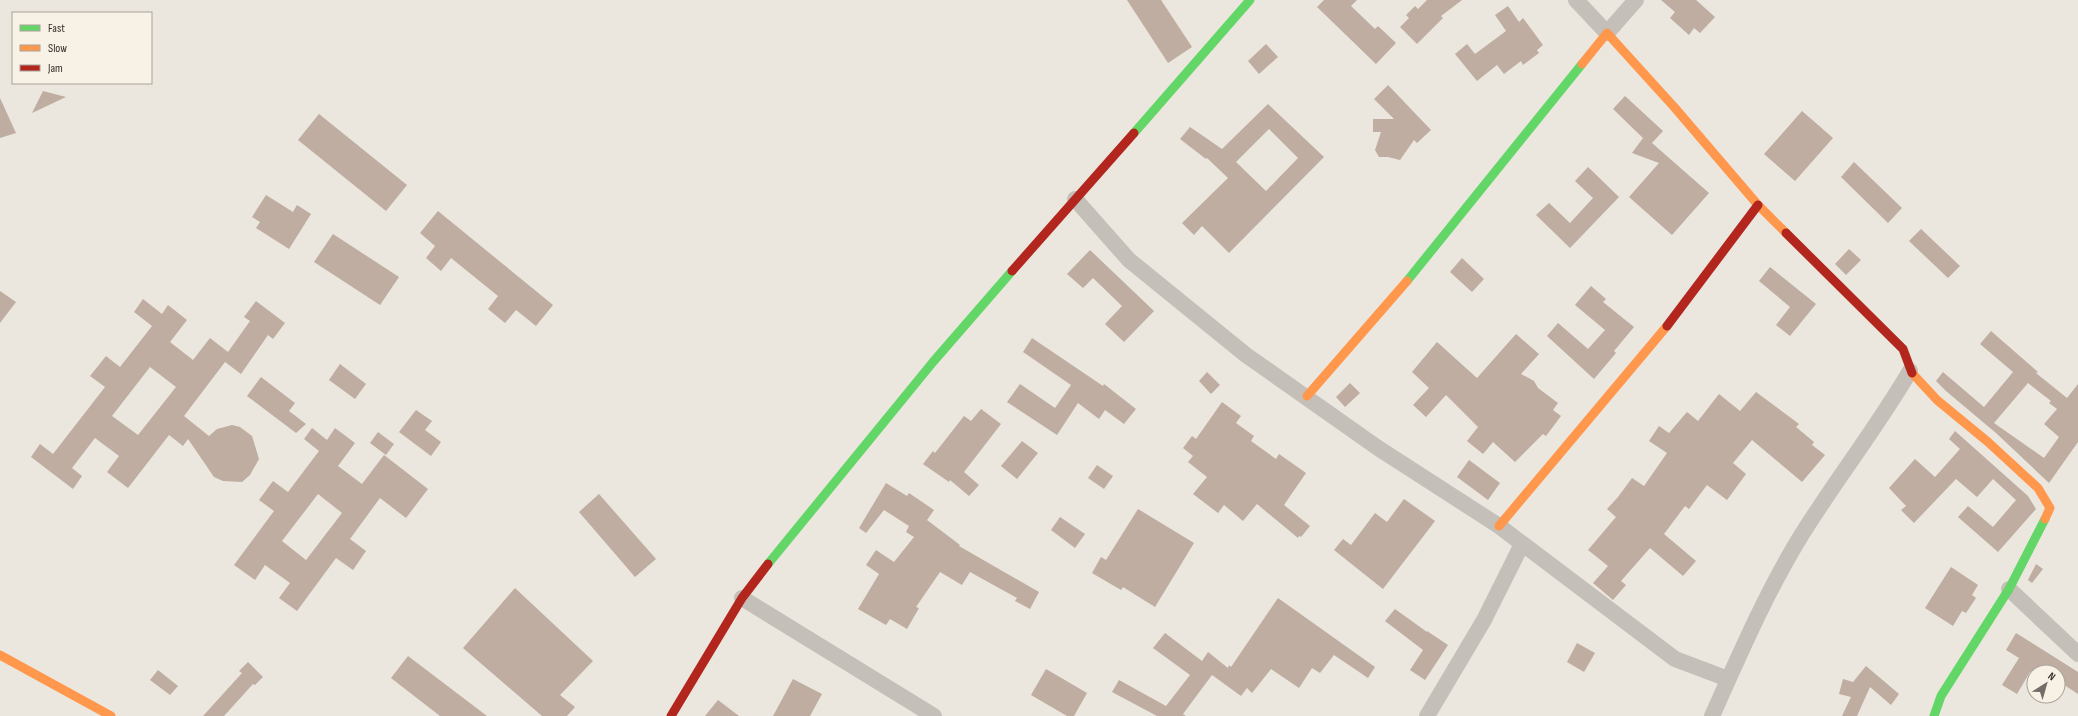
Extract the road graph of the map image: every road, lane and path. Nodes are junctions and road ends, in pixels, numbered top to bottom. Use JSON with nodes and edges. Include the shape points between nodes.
{"nodes":[{"id":1,"x":1250,"y":0,"type":"edge"},
{"id":2,"x":1576,"y":0,"type":"edge"},
{"id":3,"x":1636,"y":0,"type":"edge"},
{"id":4,"x":1607,"y":33,"type":"junction"},
{"id":5,"x":1075,"y":199,"type":"junction"},
{"id":6,"x":1758,"y":206,"type":"junction"},
{"id":7,"x":1910,"y":371,"type":"junction"},
{"id":8,"x":1307,"y":396,"type":"junction"},
{"id":9,"x":1499,"y":526,"type":"junction"},
{"id":10,"x":1522,"y":544,"type":"junction"},
{"id":11,"x":2009,"y":590,"type":"junction"},
{"id":12,"x":742,"y":598,"type":"junction"},
{"id":13,"x":2078,"y":654,"type":"edge"},
{"id":14,"x":0,"y":655,"type":"edge"},
{"id":15,"x":1728,"y":680,"type":"junction"},
{"id":16,"x":111,"y":716,"type":"edge"},
{"id":17,"x":671,"y":716,"type":"edge"},
{"id":18,"x":934,"y":716,"type":"edge"},
{"id":19,"x":1426,"y":716,"type":"edge"},
{"id":20,"x":1712,"y":716,"type":"edge"},
{"id":21,"x":1934,"y":716,"type":"edge"}],
"edges":[{"from":1,"to":5,"type":"street"},
{"from":2,"to":4,"type":"street"},
{"from":3,"to":4,"type":"street"},
{"from":4,"to":6,"type":"street"},
{"from":4,"to":8,"type":"street","via":[[1398,292]]},
{"from":5,"to":8,"type":"street","via":[[1129,260],[1246,355]]},
{"from":5,"to":12,"type":"street","via":[[933,362]]},
{"from":6,"to":7,"type":"street","via":[[1903,348]]},
{"from":6,"to":9,"type":"street","via":[[1682,308],[1525,491]]},
{"from":7,"to":11,"type":"street","via":[[1938,400],[2038,488],[2050,508]]},
{"from":7,"to":15,"type":"street","via":[[1799,539],[1768,594]]},
{"from":8,"to":9,"type":"street","via":[[1378,448]]},
{"from":9,"to":10,"type":"street"},
{"from":10,"to":15,"type":"street","via":[[1675,659]]},
{"from":10,"to":19,"type":"street","via":[[1484,620]]},
{"from":11,"to":13,"type":"street"},
{"from":11,"to":21,"type":"street","via":[[1941,696]]},
{"from":12,"to":17,"type":"street"},
{"from":12,"to":18,"type":"street"},
{"from":14,"to":16,"type":"street"},
{"from":15,"to":20,"type":"street"}]}
